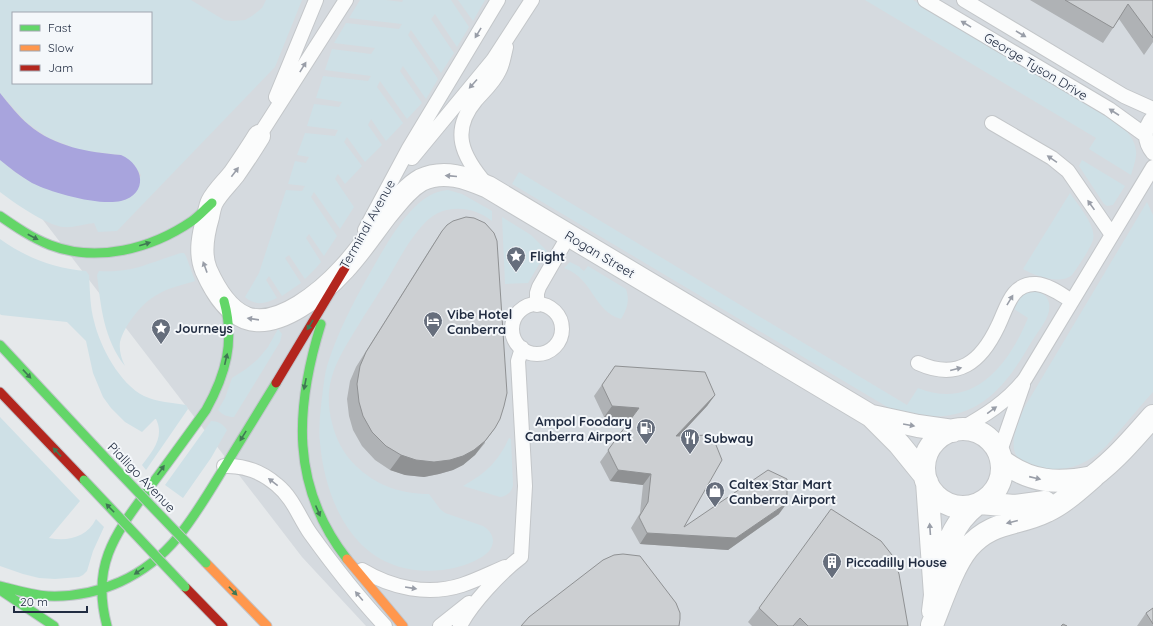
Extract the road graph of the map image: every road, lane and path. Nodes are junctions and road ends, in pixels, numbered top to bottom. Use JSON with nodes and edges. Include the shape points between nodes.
{"nodes":[{"id":1,"x":316,"y":0,"type":"edge"},
{"id":2,"x":346,"y":0,"type":"edge"},
{"id":3,"x":498,"y":0,"type":"edge"},
{"id":4,"x":532,"y":0,"type":"edge"},
{"id":5,"x":925,"y":0,"type":"edge"},
{"id":6,"x":964,"y":0,"type":"edge"},
{"id":7,"x":507,"y":39,"type":"junction"},
{"id":8,"x":1153,"y":109,"type":"edge"},
{"id":9,"x":1153,"y":117,"type":"edge"},
{"id":10,"x":992,"y":123,"type":"dead end"},
{"id":11,"x":1145,"y":135,"type":"junction"},
{"id":12,"x":259,"y":136,"type":"junction"},
{"id":13,"x":1153,"y":153,"type":"edge"},
{"id":14,"x":1153,"y":167,"type":"edge"},
{"id":15,"x":488,"y":187,"type":"junction"},
{"id":16,"x":212,"y":203,"type":"junction"},
{"id":17,"x":378,"y":206,"type":"junction"},
{"id":18,"x":0,"y":216,"type":"edge"},
{"id":19,"x":569,"y":235,"type":"junction"},
{"id":20,"x":1112,"y":235,"type":"junction"},
{"id":21,"x":345,"y":268,"type":"junction"},
{"id":22,"x":224,"y":301,"type":"junction"},
{"id":23,"x":1072,"y":301,"type":"junction"},
{"id":24,"x":537,"y":304,"type":"junction"},
{"id":25,"x":0,"y":345,"type":"edge"},
{"id":26,"x":522,"y":348,"type":"junction"},
{"id":27,"x":918,"y":363,"type":"dead end"},
{"id":28,"x":1025,"y":379,"type":"junction"},
{"id":29,"x":0,"y":392,"type":"edge"},
{"id":30,"x":871,"y":416,"type":"junction"},
{"id":31,"x":1153,"y":416,"type":"edge"},
{"id":32,"x":956,"y":430,"type":"junction"},
{"id":33,"x":1000,"y":457,"type":"junction"},
{"id":34,"x":224,"y":466,"type":"junction"},
{"id":35,"x":1093,"y":477,"type":"junction"},
{"id":36,"x":926,"y":479,"type":"junction"},
{"id":37,"x":978,"y":504,"type":"junction"},
{"id":38,"x":350,"y":562,"type":"junction"},
{"id":39,"x":512,"y":564,"type":"junction"},
{"id":40,"x":0,"y":586,"type":"edge"},
{"id":41,"x":488,"y":588,"type":"junction"},
{"id":42,"x":0,"y":590,"type":"edge"},
{"id":43,"x":100,"y":590,"type":"junction"},
{"id":44,"x":935,"y":595,"type":"junction"},
{"id":45,"x":54,"y":626,"type":"edge"},
{"id":46,"x":107,"y":626,"type":"edge"},
{"id":47,"x":223,"y":626,"type":"edge"},
{"id":48,"x":267,"y":626,"type":"edge"},
{"id":49,"x":385,"y":626,"type":"edge"},
{"id":50,"x":403,"y":626,"type":"edge"},
{"id":51,"x":440,"y":626,"type":"edge"},
{"id":52,"x":460,"y":626,"type":"edge"},
{"id":53,"x":932,"y":626,"type":"edge"}],
"edges":[{"from":1,"to":12,"type":"lane","name":"Terminal Avenue"},
{"from":12,"to":2,"type":"lane","name":"Terminal Avenue","one_way":true},
{"from":3,"to":17,"type":"lane","name":"Terminal Avenue","one_way":true,"via":[[409,148]]},
{"from":4,"to":7,"type":"lane"},
{"from":11,"to":5,"type":"lane","name":"George Tyson Drive","one_way":true,"via":[[1109,109]]},
{"from":6,"to":8,"type":"lane","name":"George Tyson Drive","one_way":true,"via":[[1124,96]]},
{"from":7,"to":15,"type":"lane","via":[[500,71],[468,111],[461,129],[461,142],[466,157]]},
{"from":7,"to":17,"type":"lane","one_way":true,"via":[[484,72],[408,162]]},
{"from":9,"to":11,"type":"lane"},
{"from":20,"to":10,"type":"lane","one_way":true,"via":[[1068,171],[1031,145]]},
{"from":11,"to":13,"type":"lane"},
{"from":16,"to":12,"type":"street","name":"Terminal Avenue","one_way":true},
{"from":14,"to":20,"type":"lane"},
{"from":15,"to":19,"type":"street","name":"Rogan Street"},
{"from":15,"to":21,"type":"street","name":"Rogan Street","one_way":true,"via":[[453,175],[436,175],[422,180],[401,197]]},
{"from":18,"to":16,"type":"main road","one_way":true,"via":[[30,236],[58,248],[82,253],[107,252],[148,244],[172,234]]},
{"from":22,"to":16,"type":"street","name":"Terminal Avenue","one_way":true,"via":[[209,276],[202,256],[203,235]]},
{"from":17,"to":21,"type":"lane","name":"Terminal Avenue"},
{"from":19,"to":24,"type":"lane","via":[[539,286]]},
{"from":19,"to":30,"type":"street","name":"Rogan Street"},
{"from":20,"to":23,"type":"lane"},
{"from":21,"to":22,"type":"street","name":"Terminal Avenue","one_way":true,"via":[[327,286],[300,306],[269,319],[246,318]]},
{"from":21,"to":34,"type":"main road","one_way":true},
{"from":21,"to":38,"type":"main road","one_way":true,"via":[[313,350],[303,397],[302,432],[304,463],[318,512],[333,540]]},
{"from":43,"to":22,"type":"main road","one_way":true,"via":[[109,550],[120,528],[206,410],[216,390],[229,344],[230,324]]},
{"from":27,"to":23,"type":"lane","one_way":true,"via":[[945,371],[972,362],[985,349],[1010,298],[1019,288],[1028,284],[1042,285]]},
{"from":23,"to":28,"type":"lane"},
{"from":24,"to":26,"type":"lane","via":[[523,309],[514,322],[515,340]]},
{"from":24,"to":26,"type":"lane","via":[[551,308],[559,316],[562,327],[560,338],[554,347],[545,353],[529,352]]},
{"from":25,"to":48,"type":"main road","name":"Pialligo Avenue","one_way":true,"bridge":true},
{"from":26,"to":39,"type":"lane","via":[[518,361],[525,499],[521,557]]},
{"from":32,"to":28,"type":"lane","one_way":true,"via":[[982,417],[1016,391]]},
{"from":28,"to":33,"type":"lane"},
{"from":47,"to":29,"type":"main road","one_way":true,"bridge":true},
{"from":30,"to":32,"type":"street","name":"Rogan Street","one_way":true,"via":[[906,424]]},
{"from":30,"to":36,"type":"street","name":"Rogan Street","via":[[907,452]]},
{"from":31,"to":35,"type":"street","via":[[1122,452]]},
{"from":32,"to":33,"type":"street","via":[[972,430],[984,435],[993,443]]},
{"from":32,"to":36,"type":"street","via":[[941,436],[932,445],[926,457]]},
{"from":33,"to":35,"type":"street","one_way":true,"via":[[1022,474],[1039,479],[1067,481]]},
{"from":33,"to":37,"type":"street","via":[[1002,473],[998,485],[991,495]]},
{"from":34,"to":43,"type":"main road","one_way":true,"via":[[204,501],[168,548],[130,578]]},
{"from":49,"to":34,"type":"lane","one_way":true,"via":[[325,553],[284,491],[255,471]]},
{"from":35,"to":37,"type":"street","via":[[1067,494],[1042,502],[1014,506]]},
{"from":35,"to":53,"type":"street","one_way":true,"via":[[1069,498],[1048,511],[993,528],[976,540],[961,558]]},
{"from":36,"to":37,"type":"street","via":[[934,494],[946,503],[961,507]]},
{"from":44,"to":36,"type":"street","one_way":true},
{"from":37,"to":44,"type":"street","via":[[963,516],[953,532]]},
{"from":38,"to":39,"type":"lane","one_way":true,"via":[[387,583],[425,590],[463,585]]},
{"from":38,"to":50,"type":"main road"},
{"from":39,"to":41,"type":"lane"},
{"from":40,"to":43,"type":"main road","via":[[25,594],[55,597],[83,595]]},
{"from":41,"to":51,"type":"lane"},
{"from":41,"to":52,"type":"lane","via":[[470,609]]},
{"from":42,"to":45,"type":"main road"},
{"from":43,"to":46,"type":"main road"},
{"from":44,"to":53,"type":"street"}]}
